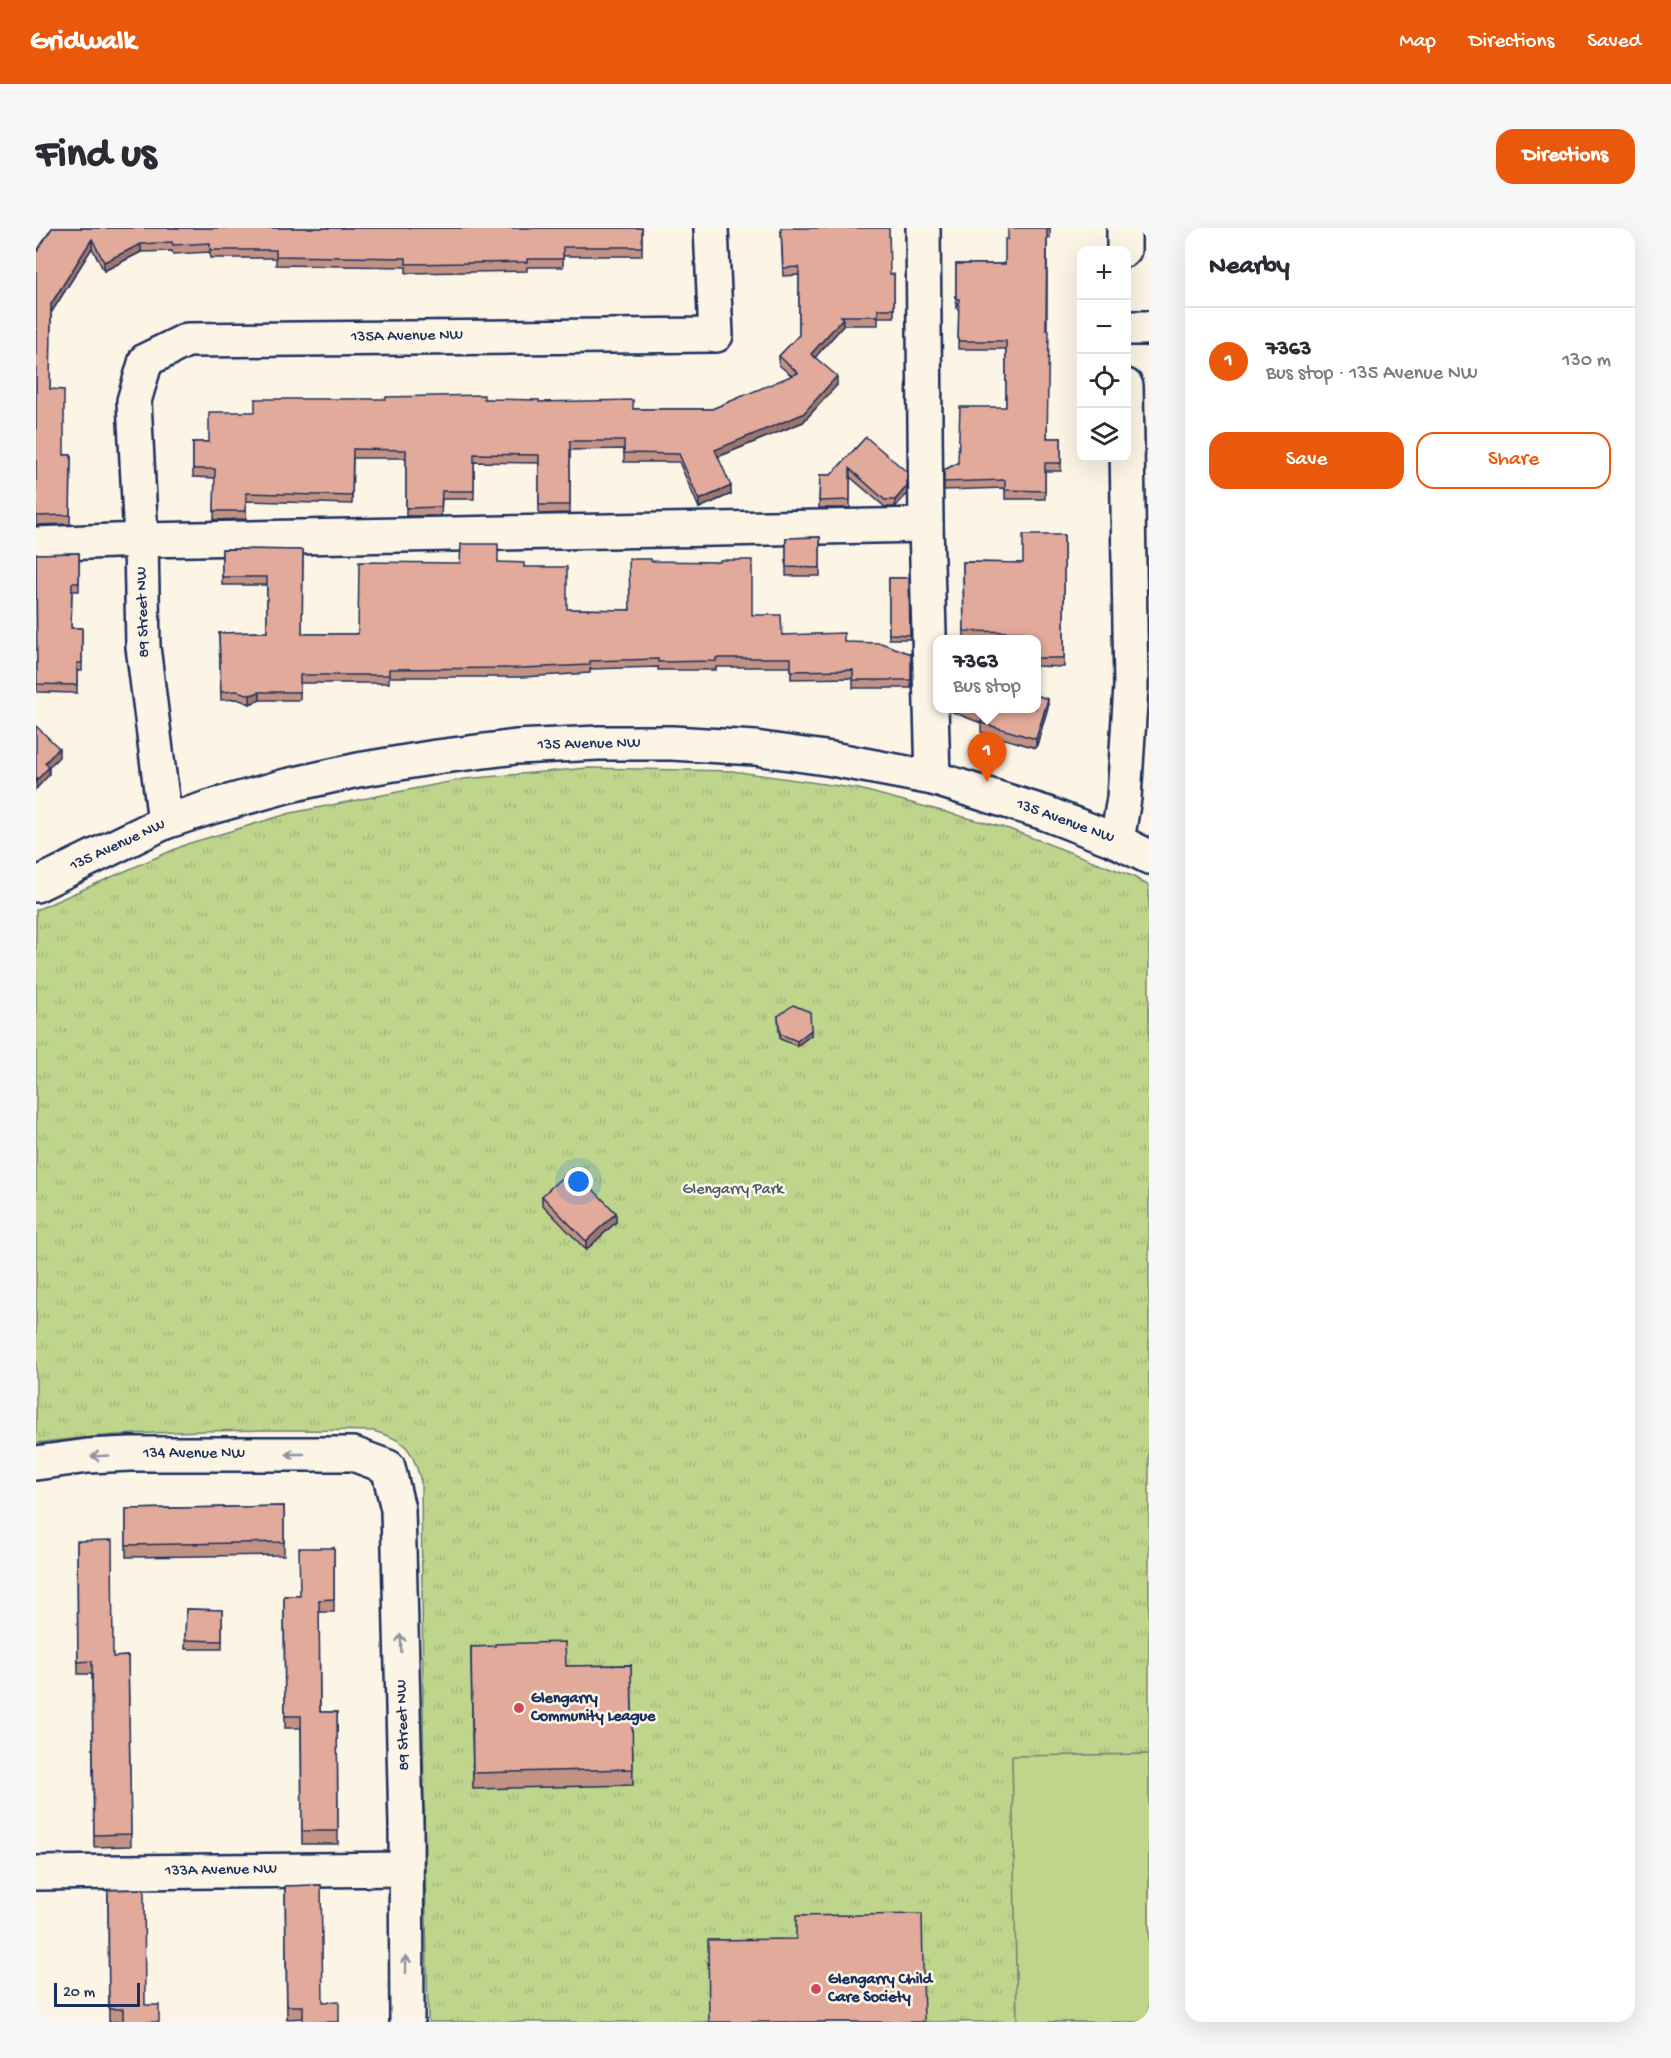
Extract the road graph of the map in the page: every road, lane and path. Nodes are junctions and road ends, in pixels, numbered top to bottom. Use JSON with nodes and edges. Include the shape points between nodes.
{"nodes":[{"id":1,"x":711,"y":228,"type":"edge"},
{"id":2,"x":923,"y":228,"type":"edge"},
{"id":3,"x":1124,"y":228,"type":"edge"},
{"id":4,"x":1124,"y":246,"type":"edge"},
{"id":5,"x":1131,"y":328,"type":"edge"},
{"id":6,"x":1149,"y":328,"type":"edge"},
{"id":7,"x":134,"y":401,"type":"joint"},
{"id":8,"x":1126,"y":408,"type":"edge"},
{"id":9,"x":926,"y":525,"type":"junction"},
{"id":10,"x":141,"y":540,"type":"junction"},
{"id":11,"x":36,"y":544,"type":"edge"},
{"id":12,"x":933,"y":778,"type":"junction"},
{"id":13,"x":165,"y":822,"type":"junction"},
{"id":14,"x":1117,"y":841,"type":"junction"},
{"id":15,"x":1149,"y":857,"type":"edge"},
{"id":16,"x":36,"y":885,"type":"edge"},
{"id":17,"x":353,"y":1454,"type":"joint"},
{"id":18,"x":36,"y":1463,"type":"edge"},
{"id":19,"x":406,"y":1869,"type":"junction"},
{"id":20,"x":36,"y":1873,"type":"edge"},
{"id":21,"x":406,"y":2022,"type":"edge"}],
"edges":[{"from":1,"to":7,"type":"street","name":"135A Avenue NW","via":[[716,334],[187,340],[146,360]]},
{"from":2,"to":9,"type":"street"},
{"from":3,"to":4,"type":"street"},
{"from":5,"to":6,"type":"street"},
{"from":7,"to":10,"type":"street","name":"89 Street NW"},
{"from":8,"to":14,"type":"street","via":[[1131,686],[1124,798]]},
{"from":9,"to":10,"type":"street"},
{"from":9,"to":12,"type":"street"},
{"from":10,"to":11,"type":"street"},
{"from":10,"to":13,"type":"street","name":"89 Street NW","via":[[143,647]]},
{"from":12,"to":13,"type":"street","name":"135 Avenue NW","via":[[755,748],[672,743],[516,747],[358,770],[286,786]]},
{"from":12,"to":14,"type":"street","name":"135 Avenue NW","via":[[1045,813]]},
{"from":13,"to":16,"type":"street","name":"135 Avenue NW"},
{"from":14,"to":15,"type":"street","name":"135 Avenue NW"},
{"from":17,"to":18,"type":"street","name":"134 Avenue NW","one_way":true,"via":[[130,1454]]},
{"from":19,"to":17,"type":"street","name":"89 Street NW","one_way":true,"via":[[398,1509],[388,1467]]},
{"from":19,"to":20,"type":"street","name":"133A Avenue NW"},
{"from":21,"to":19,"type":"street","name":"89 Street NW","one_way":true}]}
